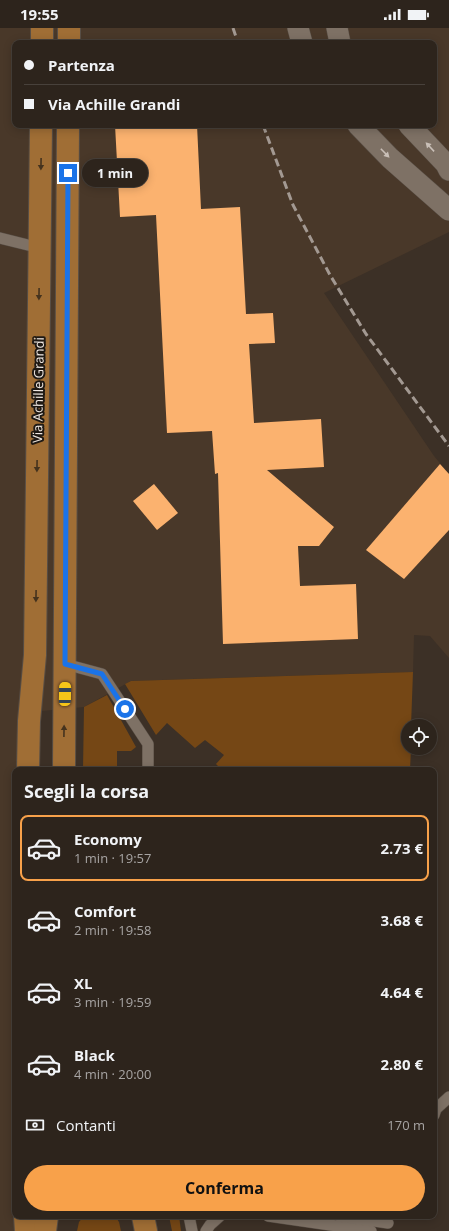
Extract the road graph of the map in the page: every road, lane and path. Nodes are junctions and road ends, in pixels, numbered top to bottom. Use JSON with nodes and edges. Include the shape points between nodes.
{"nodes":[{"id":1,"x":42,"y":28,"type":"edge"},
{"id":2,"x":69,"y":28,"type":"edge"},
{"id":3,"x":298,"y":28,"type":"edge"},
{"id":4,"x":337,"y":28,"type":"edge"},
{"id":5,"x":42,"y":40,"type":"edge"},
{"id":6,"x":69,"y":40,"type":"edge"},
{"id":7,"x":301,"y":40,"type":"edge"},
{"id":8,"x":339,"y":40,"type":"edge"},
{"id":9,"x":41,"y":128,"type":"edge"},
{"id":10,"x":68,"y":128,"type":"edge"},
{"id":11,"x":361,"y":128,"type":"edge"},
{"id":12,"x":412,"y":128,"type":"edge"},
{"id":13,"x":448,"y":165,"type":"edge"},
{"id":14,"x":424,"y":188,"type":"junction"},
{"id":15,"x":449,"y":210,"type":"edge"},
{"id":16,"x":0,"y":238,"type":"edge"},
{"id":17,"x":40,"y":248,"type":"junction"},
{"id":18,"x":35,"y":655,"type":"junction"},
{"id":19,"x":65,"y":664,"type":"junction"},
{"id":20,"x":28,"y":767,"type":"edge"},
{"id":21,"x":41,"y":767,"type":"edge"},
{"id":22,"x":64,"y":767,"type":"edge"},
{"id":23,"x":148,"y":767,"type":"edge"},
{"id":24,"x":449,"y":1097,"type":"edge"},
{"id":25,"x":437,"y":1108,"type":"edge"},
{"id":26,"x":144,"y":1219,"type":"edge"},
{"id":27,"x":190,"y":1219,"type":"edge"},
{"id":28,"x":217,"y":1219,"type":"edge"},
{"id":29,"x":289,"y":1219,"type":"edge"},
{"id":30,"x":360,"y":1219,"type":"edge"},
{"id":31,"x":388,"y":1223,"type":"dead end"},
{"id":32,"x":146,"y":1231,"type":"edge"},
{"id":33,"x":192,"y":1231,"type":"edge"},
{"id":34,"x":206,"y":1231,"type":"edge"},
{"id":35,"x":371,"y":1231,"type":"edge"}],
"edges":[{"from":1,"to":5,"type":"main road"},
{"from":2,"to":6,"type":"main road"},
{"from":3,"to":7,"type":"street"},
{"from":4,"to":8,"type":"street"},
{"from":9,"to":17,"type":"main road","name":"Via Achille Grandi","one_way":true},
{"from":10,"to":19,"type":"main road"},
{"from":11,"to":14,"type":"street","one_way":true},
{"from":13,"to":12,"type":"street","one_way":true},
{"from":13,"to":14,"type":"street"},
{"from":14,"to":15,"type":"street"},
{"from":16,"to":17,"type":"lane"},
{"from":17,"to":18,"type":"main road","name":"Via Achille Grandi","one_way":true},
{"from":18,"to":20,"type":"main road","name":"Via Achille Grandi"},
{"from":18,"to":21,"type":"main road","name":"Via Achille Grandi"},
{"from":22,"to":19,"type":"main road","one_way":true},
{"from":19,"to":23,"type":"lane","via":[[102,674],[148,744]]},
{"from":24,"to":25,"type":"lane"},
{"from":26,"to":32,"type":"main road"},
{"from":27,"to":33,"type":"lane"},
{"from":28,"to":34,"type":"lane"},
{"from":29,"to":35,"type":"lane"},
{"from":30,"to":31,"type":"lane"}]}
